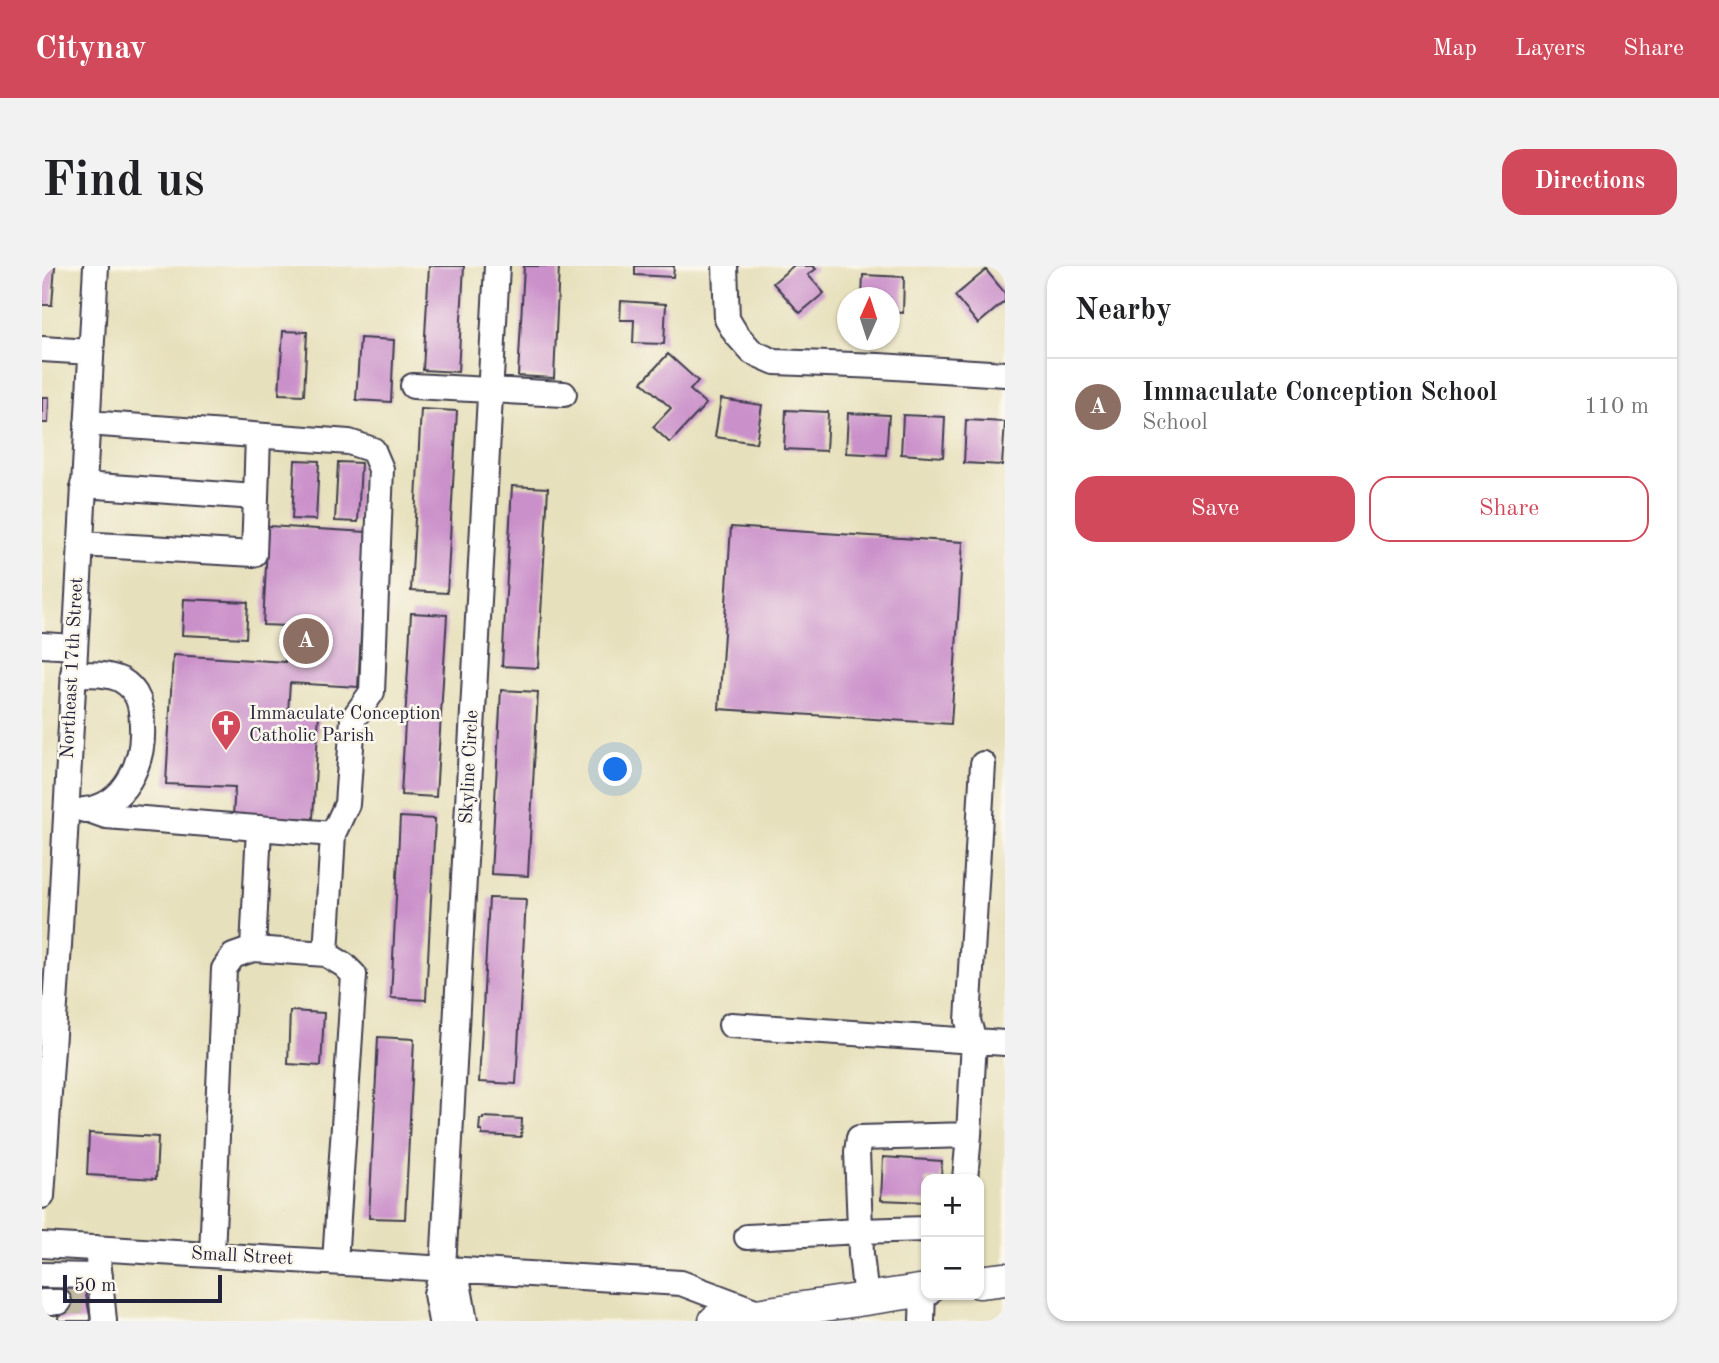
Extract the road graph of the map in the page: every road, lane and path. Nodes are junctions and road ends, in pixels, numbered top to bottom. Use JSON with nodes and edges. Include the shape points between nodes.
{"nodes":[{"id":1,"x":96,"y":266,"type":"edge"},
{"id":2,"x":497,"y":266,"type":"edge"},
{"id":3,"x":725,"y":266,"type":"edge"},
{"id":4,"x":42,"y":349,"type":"edge"},
{"id":5,"x":91,"y":352,"type":"junction"},
{"id":6,"x":1005,"y":374,"type":"edge"},
{"id":7,"x":413,"y":386,"type":"dead end"},
{"id":8,"x":490,"y":390,"type":"junction"},
{"id":9,"x":564,"y":394,"type":"dead end"},
{"id":10,"x":86,"y":423,"type":"junction"},
{"id":11,"x":258,"y":436,"type":"junction"},
{"id":12,"x":83,"y":485,"type":"junction"},
{"id":13,"x":256,"y":497,"type":"junction"},
{"id":14,"x":80,"y":544,"type":"junction"},
{"id":15,"x":42,"y":645,"type":"edge"},
{"id":16,"x":74,"y":647,"type":"junction"},
{"id":17,"x":73,"y":674,"type":"junction"},
{"id":18,"x":983,"y":764,"type":"dead end"},
{"id":19,"x":77,"y":810,"type":"junction"},
{"id":20,"x":260,"y":828,"type":"junction"},
{"id":21,"x":333,"y":834,"type":"junction"},
{"id":22,"x":50,"y":945,"type":"edge"},
{"id":23,"x":253,"y":949,"type":"junction"},
{"id":24,"x":326,"y":954,"type":"junction"},
{"id":25,"x":731,"y":1025,"type":"dead end"},
{"id":26,"x":974,"y":1040,"type":"junction"},
{"id":27,"x":1005,"y":1043,"type":"edge"},
{"id":28,"x":969,"y":1135,"type":"junction"},
{"id":29,"x":965,"y":1174,"type":"edge"},
{"id":30,"x":42,"y":1196,"type":"edge"},
{"id":31,"x":921,"y":1230,"type":"edge"},
{"id":32,"x":860,"y":1231,"type":"junction"},
{"id":33,"x":747,"y":1237,"type":"dead end"},
{"id":34,"x":42,"y":1245,"type":"edge"},
{"id":35,"x":97,"y":1248,"type":"junction"},
{"id":36,"x":212,"y":1255,"type":"junction"},
{"id":37,"x":334,"y":1262,"type":"junction"},
{"id":38,"x":443,"y":1268,"type":"junction"},
{"id":39,"x":42,"y":1275,"type":"edge"},
{"id":40,"x":100,"y":1276,"type":"junction"},
{"id":41,"x":1005,"y":1279,"type":"edge"},
{"id":42,"x":984,"y":1281,"type":"edge"},
{"id":43,"x":866,"y":1299,"type":"junction"},
{"id":44,"x":924,"y":1301,"type":"edge"},
{"id":45,"x":98,"y":1308,"type":"edge"},
{"id":46,"x":764,"y":1317,"type":"edge"},
{"id":47,"x":441,"y":1321,"type":"edge"},
{"id":48,"x":465,"y":1321,"type":"edge"},
{"id":49,"x":715,"y":1321,"type":"edge"}],
"edges":[{"from":1,"to":5,"type":"street","name":"Northeast 17th Street"},
{"from":2,"to":8,"type":"street","name":"Skyline Circle"},
{"from":3,"to":6,"type":"street","via":[[727,319],[752,352],[775,362]]},
{"from":4,"to":5,"type":"street"},
{"from":5,"to":10,"type":"street","name":"Northeast 17th Street"},
{"from":7,"to":8,"type":"street"},
{"from":8,"to":9,"type":"street"},
{"from":8,"to":38,"type":"street","name":"Skyline Circle"},
{"from":10,"to":11,"type":"street"},
{"from":10,"to":12,"type":"street","name":"Northeast 17th Street"},
{"from":11,"to":13,"type":"street"},
{"from":11,"to":21,"type":"street","via":[[349,442],[373,450],[381,469],[372,692],[353,719],[347,804]]},
{"from":12,"to":13,"type":"street"},
{"from":12,"to":14,"type":"street","name":"Northeast 17th Street"},
{"from":13,"to":14,"type":"street","via":[[254,554]]},
{"from":14,"to":16,"type":"street","name":"Northeast 17th Street"},
{"from":15,"to":16,"type":"street"},
{"from":16,"to":17,"type":"street","name":"Northeast 17th Street"},
{"from":17,"to":19,"type":"street","name":"Northeast 17th Street"},
{"from":17,"to":19,"type":"street","via":[[108,676],[136,693],[142,708],[143,736],[132,776],[111,802]]},
{"from":18,"to":26,"type":"street","via":[[968,1021]]},
{"from":19,"to":20,"type":"street"},
{"from":19,"to":22,"type":"street","name":"Northeast 17th Street"},
{"from":20,"to":21,"type":"street"},
{"from":20,"to":23,"type":"street"},
{"from":21,"to":24,"type":"street"},
{"from":22,"to":30,"type":"street","name":"Northeast 17th Street"},
{"from":23,"to":24,"type":"street"},
{"from":23,"to":36,"type":"street","via":[[233,956],[224,969]]},
{"from":24,"to":37,"type":"street","via":[[354,975]]},
{"from":25,"to":26,"type":"street"},
{"from":26,"to":27,"type":"street"},
{"from":26,"to":28,"type":"street"},
{"from":28,"to":29,"type":"street"},
{"from":28,"to":32,"type":"street","via":[[859,1139]]},
{"from":31,"to":32,"type":"street"},
{"from":32,"to":33,"type":"street"},
{"from":32,"to":43,"type":"street"},
{"from":34,"to":35,"type":"street","name":"Small Street"},
{"from":35,"to":36,"type":"street","name":"Small Street"},
{"from":35,"to":40,"type":"street"},
{"from":36,"to":37,"type":"street","name":"Small Street"},
{"from":37,"to":38,"type":"street","name":"Small Street"},
{"from":38,"to":46,"type":"street","name":"Small Street","via":[[681,1283]]},
{"from":38,"to":47,"type":"street","via":[[436,1294]]},
{"from":38,"to":48,"type":"street","via":[[458,1282]]},
{"from":39,"to":40,"type":"street"},
{"from":40,"to":45,"type":"street"},
{"from":41,"to":42,"type":"main road"},
{"from":43,"to":44,"type":"main road"},
{"from":43,"to":46,"type":"main road"},
{"from":46,"to":49,"type":"main road"}]}
